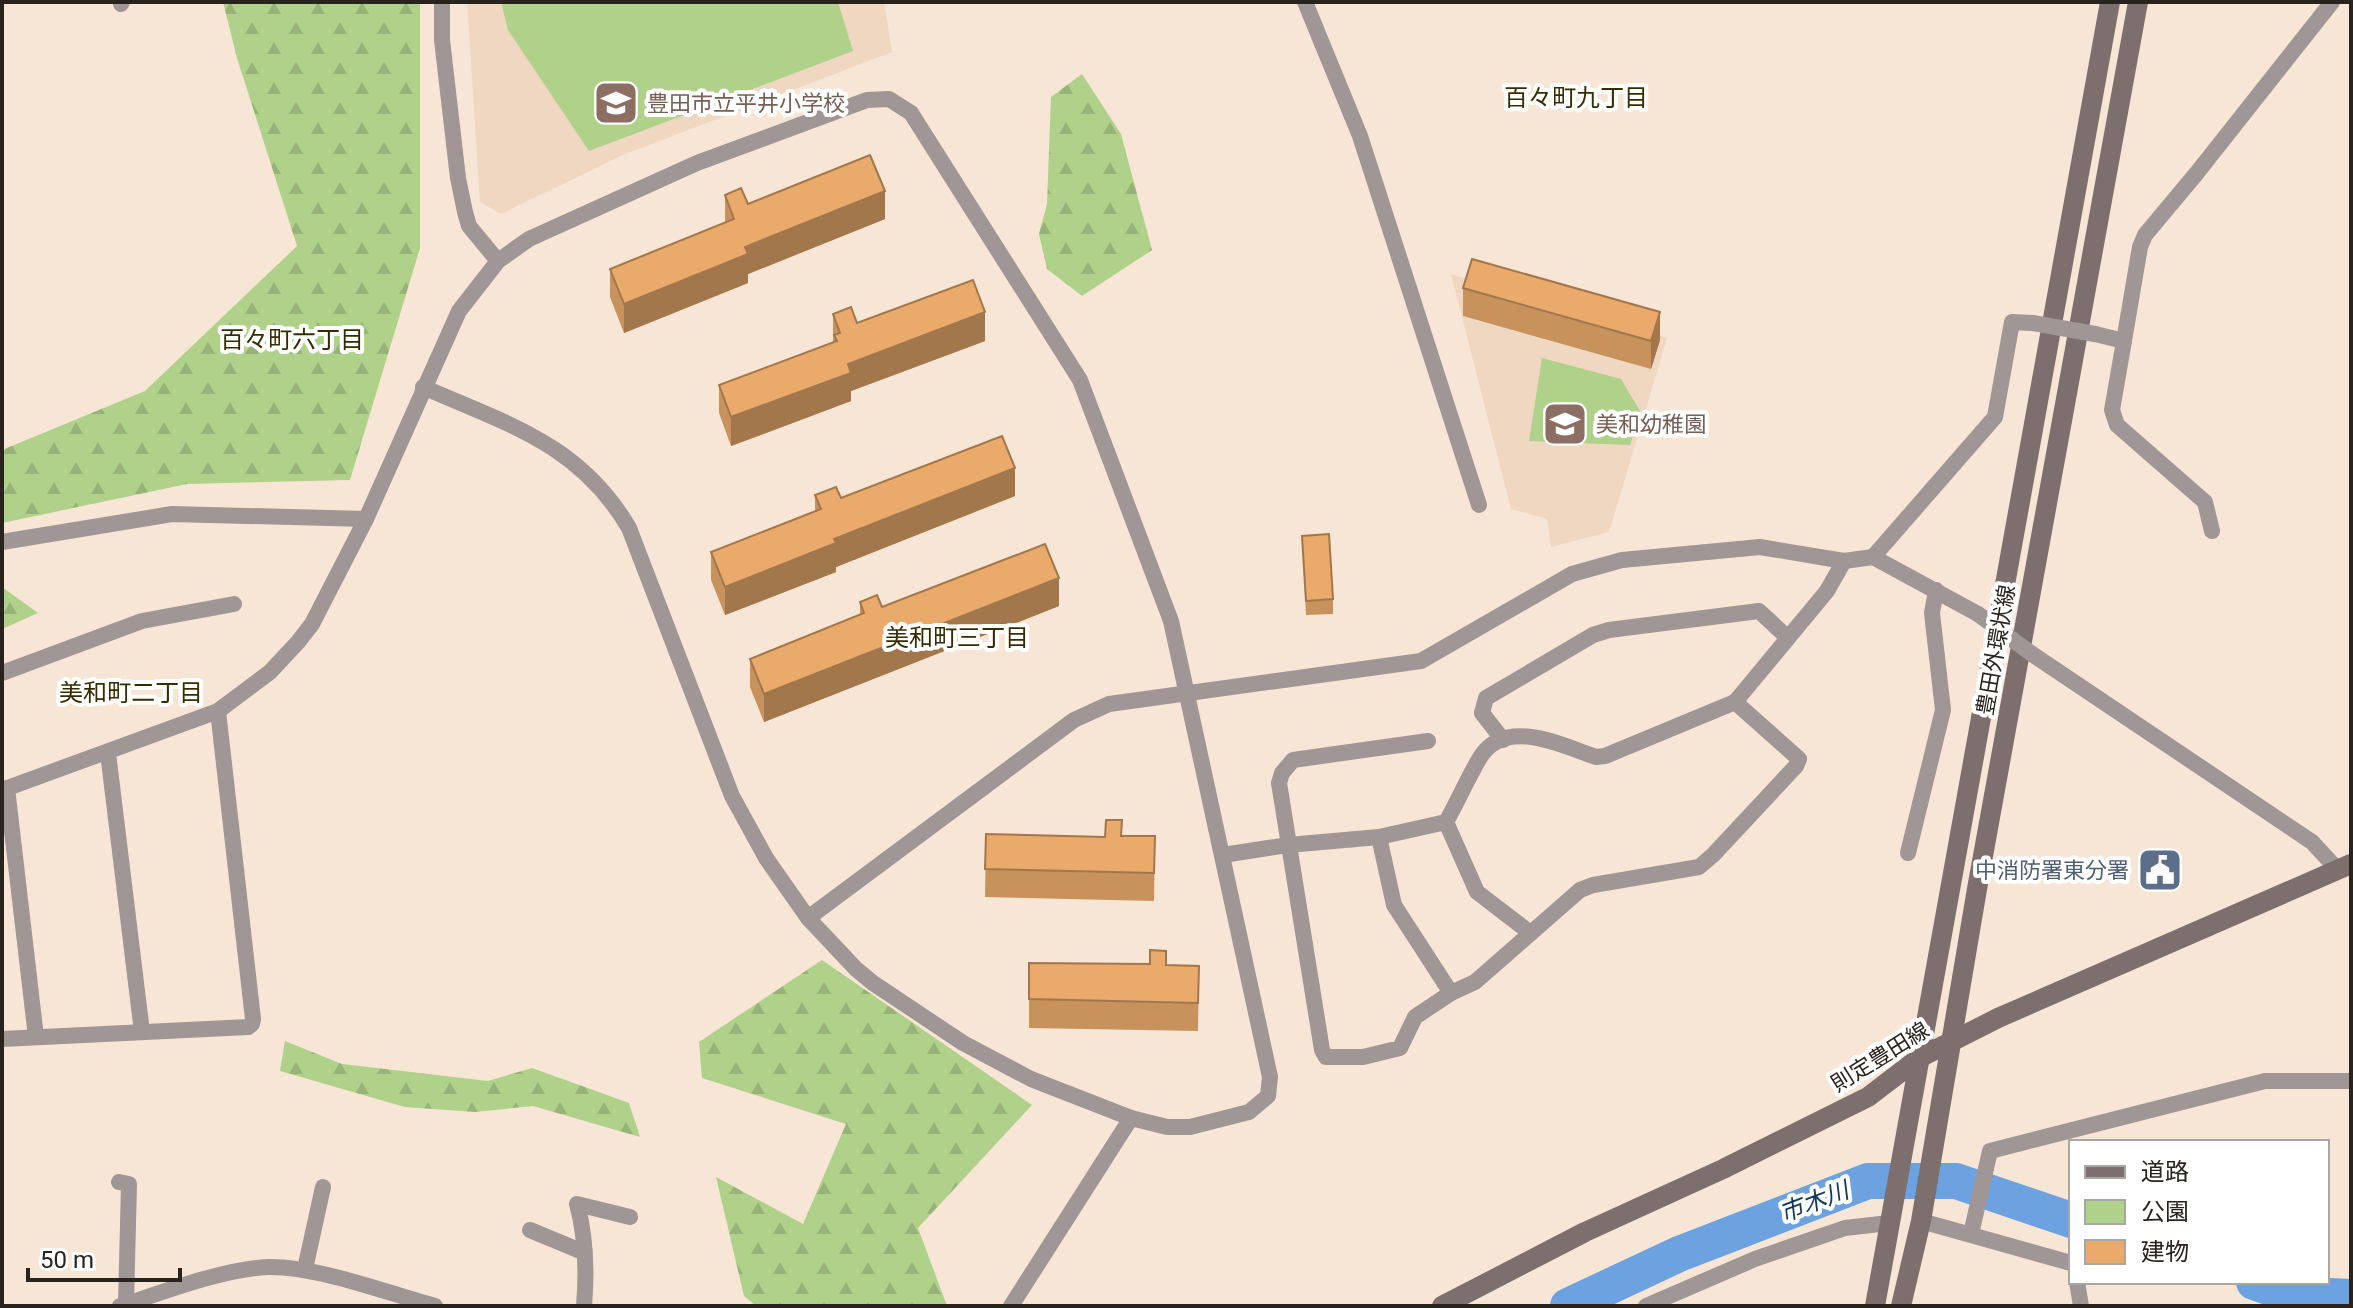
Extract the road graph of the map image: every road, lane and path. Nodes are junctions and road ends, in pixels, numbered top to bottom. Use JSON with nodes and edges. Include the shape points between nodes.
{"nodes":[{"id":1,"x":442,"y":2,"type":"edge"},
{"id":2,"x":1305,"y":2,"type":"edge"},
{"id":3,"x":2110,"y":2,"type":"edge"},
{"id":4,"x":2138,"y":2,"type":"edge"},
{"id":5,"x":2331,"y":2,"type":"edge"},
{"id":6,"x":498,"y":261,"type":"junction"},
{"id":7,"x":2124,"y":341,"type":"junction"},
{"id":8,"x":423,"y":387,"type":"junction"},
{"id":9,"x":1479,"y":505,"type":"dead end"},
{"id":10,"x":366,"y":519,"type":"junction"},
{"id":11,"x":2212,"y":531,"type":"dead end"},
{"id":12,"x":2,"y":542,"type":"edge"},
{"id":13,"x":1873,"y":557,"type":"junction"},
{"id":14,"x":1844,"y":561,"type":"junction"},
{"id":15,"x":1936,"y":590,"type":"junction"},
{"id":16,"x":234,"y":604,"type":"dead end"},
{"id":17,"x":1788,"y":638,"type":"junction"},
{"id":18,"x":2,"y":673,"type":"edge"},
{"id":19,"x":1189,"y":692,"type":"junction"},
{"id":20,"x":1735,"y":702,"type":"junction"},
{"id":21,"x":218,"y":711,"type":"junction"},
{"id":22,"x":1503,"y":740,"type":"junction"},
{"id":23,"x":1428,"y":741,"type":"dead end"},
{"id":24,"x":108,"y":753,"type":"junction"},
{"id":25,"x":4,"y":789,"type":"edge"},
{"id":26,"x":1446,"y":822,"type":"junction"},
{"id":27,"x":1379,"y":837,"type":"junction"},
{"id":28,"x":1288,"y":845,"type":"junction"},
{"id":29,"x":1908,"y":853,"type":"dead end"},
{"id":30,"x":1223,"y":855,"type":"junction"},
{"id":31,"x":2344,"y":867,"type":"edge"},
{"id":32,"x":808,"y":918,"type":"junction"},
{"id":33,"x":1529,"y":932,"type":"junction"},
{"id":34,"x":1451,"y":993,"type":"junction"},
{"id":35,"x":142,"y":1032,"type":"junction"},
{"id":36,"x":36,"y":1037,"type":"junction"},
{"id":37,"x":2,"y":1039,"type":"edge"},
{"id":38,"x":1952,"y":1041,"type":"junction"},
{"id":39,"x":1919,"y":1058,"type":"junction"},
{"id":40,"x":2351,"y":1081,"type":"edge"},
{"id":41,"x":1131,"y":1118,"type":"junction"},
{"id":42,"x":119,"y":1182,"type":"dead end"},
{"id":43,"x":323,"y":1187,"type":"dead end"},
{"id":44,"x":1922,"y":1212,"type":"junction"},
{"id":45,"x":1892,"y":1215,"type":"junction"},
{"id":46,"x":630,"y":1217,"type":"dead end"},
{"id":47,"x":530,"y":1230,"type":"dead end"},
{"id":48,"x":1971,"y":1234,"type":"junction"},
{"id":49,"x":583,"y":1252,"type":"junction"},
{"id":50,"x":2069,"y":1262,"type":"edge"},
{"id":51,"x":305,"y":1269,"type":"junction"},
{"id":52,"x":2077,"y":1284,"type":"edge"},
{"id":53,"x":1685,"y":1289,"type":"junction"},
{"id":54,"x":123,"y":1305,"type":"edge"},
{"id":55,"x":435,"y":1306,"type":"edge"},
{"id":56,"x":584,"y":1306,"type":"edge"},
{"id":57,"x":1011,"y":1306,"type":"edge"},
{"id":58,"x":1442,"y":1306,"type":"edge"},
{"id":59,"x":1646,"y":1306,"type":"edge"},
{"id":60,"x":1685,"y":1306,"type":"edge"},
{"id":61,"x":1875,"y":1306,"type":"edge"},
{"id":62,"x":1901,"y":1306,"type":"edge"},
{"id":63,"x":2081,"y":1306,"type":"edge"}],
"edges":[{"from":1,"to":6,"type":"street","via":[[465,212],[469,226]]},
{"from":2,"to":9,"type":"street","via":[[1360,136]]},
{"from":3,"to":39,"type":"street","name":"豊田外環状線"},
{"from":4,"to":38,"type":"street","name":"豊田外環状線"},
{"from":5,"to":7,"type":"street","via":[[2145,235]]},
{"from":6,"to":8,"type":"street","via":[[459,311]]},
{"from":6,"to":19,"type":"street","via":[[529,239],[697,163],[867,100],[901,104],[1080,380],[1171,621]]},
{"from":7,"to":11,"type":"street","via":[[2112,410],[2117,425],[2205,502]]},
{"from":7,"to":13,"type":"street","bridge":true,"via":[[2012,322],[1995,417]]},
{"from":8,"to":10,"type":"street"},
{"from":8,"to":32,"type":"street","via":[[549,444],[592,477],[618,510],[732,796],[758,846]]},
{"from":10,"to":12,"type":"street","via":[[172,514]]},
{"from":10,"to":21,"type":"street","via":[[312,624],[270,672]]},
{"from":13,"to":14,"type":"street"},
{"from":13,"to":15,"type":"street"},
{"from":14,"to":17,"type":"street"},
{"from":14,"to":19,"type":"street","via":[[1760,547],[1622,560],[1572,574],[1421,661]]},
{"from":15,"to":29,"type":"street","via":[[1932,613],[1943,710]]},
{"from":15,"to":31,"type":"street","bridge":true},
{"from":16,"to":18,"type":"street","via":[[142,621]]},
{"from":17,"to":20,"type":"street"},
{"from":17,"to":22,"type":"street","via":[[1759,611],[1593,635],[1486,698],[1482,713]]},
{"from":19,"to":30,"type":"street"},
{"from":19,"to":32,"type":"street","via":[[1109,704],[1074,720]]},
{"from":20,"to":22,"type":"street","via":[[1605,756],[1531,736]]},
{"from":20,"to":33,"type":"street","via":[[1799,759],[1796,766],[1699,867],[1593,885]]},
{"from":21,"to":24,"type":"street"},
{"from":21,"to":35,"type":"street","via":[[253,1019],[248,1027]]},
{"from":22,"to":26,"type":"street","via":[[1483,753]]},
{"from":23,"to":28,"type":"street","via":[[1293,760],[1279,783]]},
{"from":24,"to":25,"type":"street"},
{"from":24,"to":35,"type":"street"},
{"from":25,"to":36,"type":"street"},
{"from":26,"to":27,"type":"street"},
{"from":26,"to":33,"type":"street","via":[[1477,892]]},
{"from":27,"to":28,"type":"street"},
{"from":27,"to":34,"type":"street","via":[[1394,905]]},
{"from":28,"to":30,"type":"street"},
{"from":28,"to":34,"type":"street","via":[[1326,1057],[1363,1057],[1400,1048],[1415,1017]]},
{"from":30,"to":41,"type":"street","via":[[1270,1077],[1268,1096],[1249,1112],[1190,1127]]},
{"from":31,"to":38,"type":"street","name":"則定豊田線"},
{"from":32,"to":41,"type":"street","via":[[873,983],[963,1043],[1031,1079]]},
{"from":33,"to":34,"type":"street","via":[[1475,982]]},
{"from":35,"to":36,"type":"street"},
{"from":36,"to":37,"type":"street"},
{"from":38,"to":39,"type":"street","name":"則定豊田線"},
{"from":38,"to":44,"type":"street","name":"豊田外環状線"},
{"from":39,"to":45,"type":"street","name":"豊田外環状線"},
{"from":39,"to":58,"type":"street","name":"則定豊田線","via":[[1868,1097]]},
{"from":40,"to":48,"type":"street","via":[[2265,1081],[1990,1151]]},
{"from":41,"to":57,"type":"street"},
{"from":42,"to":54,"type":"street","via":[[129,1184]]},
{"from":43,"to":51,"type":"street"},
{"from":44,"to":48,"type":"street"},
{"from":44,"to":62,"type":"street","name":"豊田外環状線"},
{"from":45,"to":53,"type":"street","via":[[1755,1259]]},
{"from":45,"to":61,"type":"street","name":"豊田外環状線"},
{"from":46,"to":49,"type":"street","via":[[577,1204],[585,1232]]},
{"from":47,"to":49,"type":"street"},
{"from":48,"to":50,"type":"street"},
{"from":49,"to":56,"type":"street"},
{"from":51,"to":54,"type":"street","via":[[267,1267],[210,1278]]},
{"from":51,"to":55,"type":"street"},
{"from":52,"to":63,"type":"street"},
{"from":53,"to":59,"type":"street"},
{"from":53,"to":60,"type":"street"}]}
